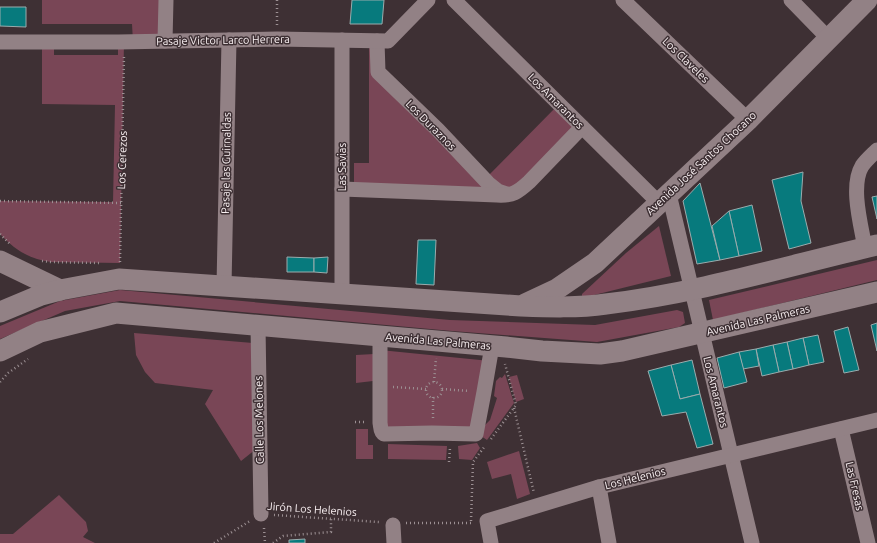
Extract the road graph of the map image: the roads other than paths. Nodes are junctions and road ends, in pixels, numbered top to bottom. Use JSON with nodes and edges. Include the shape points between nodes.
{"nodes":[{"id":1,"x":166,"y":0,"type":"edge"},
{"id":2,"x":428,"y":0,"type":"edge"},
{"id":3,"x":454,"y":0,"type":"edge"},
{"id":4,"x":623,"y":0,"type":"edge"},
{"id":5,"x":791,"y":0,"type":"edge"},
{"id":6,"x":867,"y":0,"type":"edge"},
{"id":7,"x":829,"y":39,"type":"junction"},
{"id":8,"x":229,"y":40,"type":"junction"},
{"id":9,"x":342,"y":40,"type":"junction"},
{"id":10,"x":166,"y":41,"type":"junction"},
{"id":11,"x":378,"y":41,"type":"junction"},
{"id":12,"x":0,"y":42,"type":"edge"},
{"id":13,"x":748,"y":120,"type":"junction"},
{"id":14,"x":582,"y":127,"type":"junction"},
{"id":15,"x":877,"y":150,"type":"edge"},
{"id":16,"x":342,"y":189,"type":"junction"},
{"id":17,"x":510,"y":195,"type":"junction"},
{"id":18,"x":664,"y":198,"type":"junction"},
{"id":19,"x":871,"y":247,"type":"edge"},
{"id":20,"x":0,"y":261,"type":"edge"},
{"id":21,"x":224,"y":286,"type":"junction"},
{"id":22,"x":60,"y":290,"type":"junction"},
{"id":23,"x":692,"y":290,"type":"junction"},
{"id":24,"x":877,"y":292,"type":"edge"},
{"id":25,"x":342,"y":294,"type":"junction"},
{"id":26,"x":521,"y":306,"type":"junction"},
{"id":27,"x":0,"y":312,"type":"edge"},
{"id":28,"x":258,"y":326,"type":"junction"},
{"id":29,"x":40,"y":332,"type":"junction"},
{"id":30,"x":702,"y":333,"type":"junction"},
{"id":31,"x":380,"y":336,"type":"junction"},
{"id":32,"x":499,"y":346,"type":"junction"},
{"id":33,"x":0,"y":351,"type":"edge"},
{"id":34,"x":0,"y":362,"type":"edge"},
{"id":35,"x":877,"y":420,"type":"edge"},
{"id":36,"x":841,"y":429,"type":"junction"},
{"id":37,"x":731,"y":454,"type":"junction"},
{"id":38,"x":599,"y":487,"type":"junction"},
{"id":39,"x":261,"y":514,"type":"road end"},
{"id":40,"x":393,"y":523,"type":"road end"},
{"id":41,"x":394,"y":543,"type":"edge"},
{"id":42,"x":491,"y":543,"type":"edge"},
{"id":43,"x":609,"y":543,"type":"edge"},
{"id":44,"x":752,"y":543,"type":"edge"},
{"id":45,"x":868,"y":543,"type":"edge"}],
"edges":[{"from":1,"to":10,"type":"street"},
{"from":2,"to":11,"type":"street","name":"Pasaje Victor Larco Herrera","via":[[388,41]]},
{"from":3,"to":14,"type":"street","name":"Los Amarantos"},
{"from":4,"to":13,"type":"street","name":"Los Claveles"},
{"from":5,"to":7,"type":"street"},
{"from":6,"to":7,"type":"main road","name":"Avenida José Santos Chocano"},
{"from":7,"to":13,"type":"main road","name":"Avenida José Santos Chocano"},
{"from":8,"to":9,"type":"street","name":"Pasaje Victor Larco Herrera"},
{"from":8,"to":10,"type":"street","name":"Pasaje Victor Larco Herrera"},
{"from":8,"to":21,"type":"street","name":"Pasaje las Guirnaldas"},
{"from":9,"to":11,"type":"street","name":"Pasaje Victor Larco Herrera"},
{"from":9,"to":16,"type":"street","name":"Las Savias"},
{"from":10,"to":12,"type":"street","name":"Pasaje Victor Larco Herrera"},
{"from":11,"to":17,"type":"street","name":"Los Duraznos","via":[[378,72],[488,183],[498,191]]},
{"from":13,"to":18,"type":"main road","name":"Avenida José Santos Chocano"},
{"from":14,"to":17,"type":"street","via":[[521,190]]},
{"from":14,"to":18,"type":"street","name":"Los Amarantos"},
{"from":15,"to":19,"type":"street","via":[[862,166],[857,183],[858,202]]},
{"from":16,"to":17,"type":"street"},
{"from":16,"to":25,"type":"street","name":"Las Savias"},
{"from":18,"to":23,"type":"street","name":"Los Amarantos"},
{"from":18,"to":26,"type":"main road","name":"Avenida José Santos Chocano","via":[[595,263],[557,289]]},
{"from":19,"to":23,"type":"main road"},
{"from":20,"to":22,"type":"main road"},
{"from":21,"to":22,"type":"main road","via":[[119,279]]},
{"from":21,"to":25,"type":"main road"},
{"from":22,"to":27,"type":"main road"},
{"from":23,"to":26,"type":"main road","via":[[575,307]]},
{"from":23,"to":30,"type":"street","name":"Los Amarantos"},
{"from":24,"to":30,"type":"main road","name":"Avenida Las Palmeras"},
{"from":25,"to":26,"type":"main road"},
{"from":28,"to":29,"type":"main road","name":"Avenida Las Palmeras","via":[[116,313]]},
{"from":28,"to":31,"type":"main road","name":"Avenida Las Palmeras"},
{"from":28,"to":39,"type":"street","name":"Calle Los Melones"},
{"from":29,"to":33,"type":"main road","name":"Avenida Las Palmeras"},
{"from":29,"to":34,"type":"main road"},
{"from":30,"to":32,"type":"main road","name":"Avenida Las Palmeras","via":[[600,354]]},
{"from":30,"to":37,"type":"street","name":"Los Amarantos"},
{"from":31,"to":32,"type":"main road","name":"Avenida Las Palmeras"},
{"from":31,"to":32,"type":"street","via":[[380,423],[384,434],[476,434],[484,392]]},
{"from":35,"to":36,"type":"street","name":"Los Helenios"},
{"from":36,"to":37,"type":"street","name":"Los Helenios"},
{"from":36,"to":45,"type":"street","name":"Las Fresas"},
{"from":37,"to":38,"type":"street","name":"Los Helenios"},
{"from":37,"to":44,"type":"street","name":"Los Amarantos"},
{"from":38,"to":42,"type":"street","name":"Los Helenios","via":[[487,521]]},
{"from":38,"to":43,"type":"street"},
{"from":40,"to":41,"type":"street"}]}
